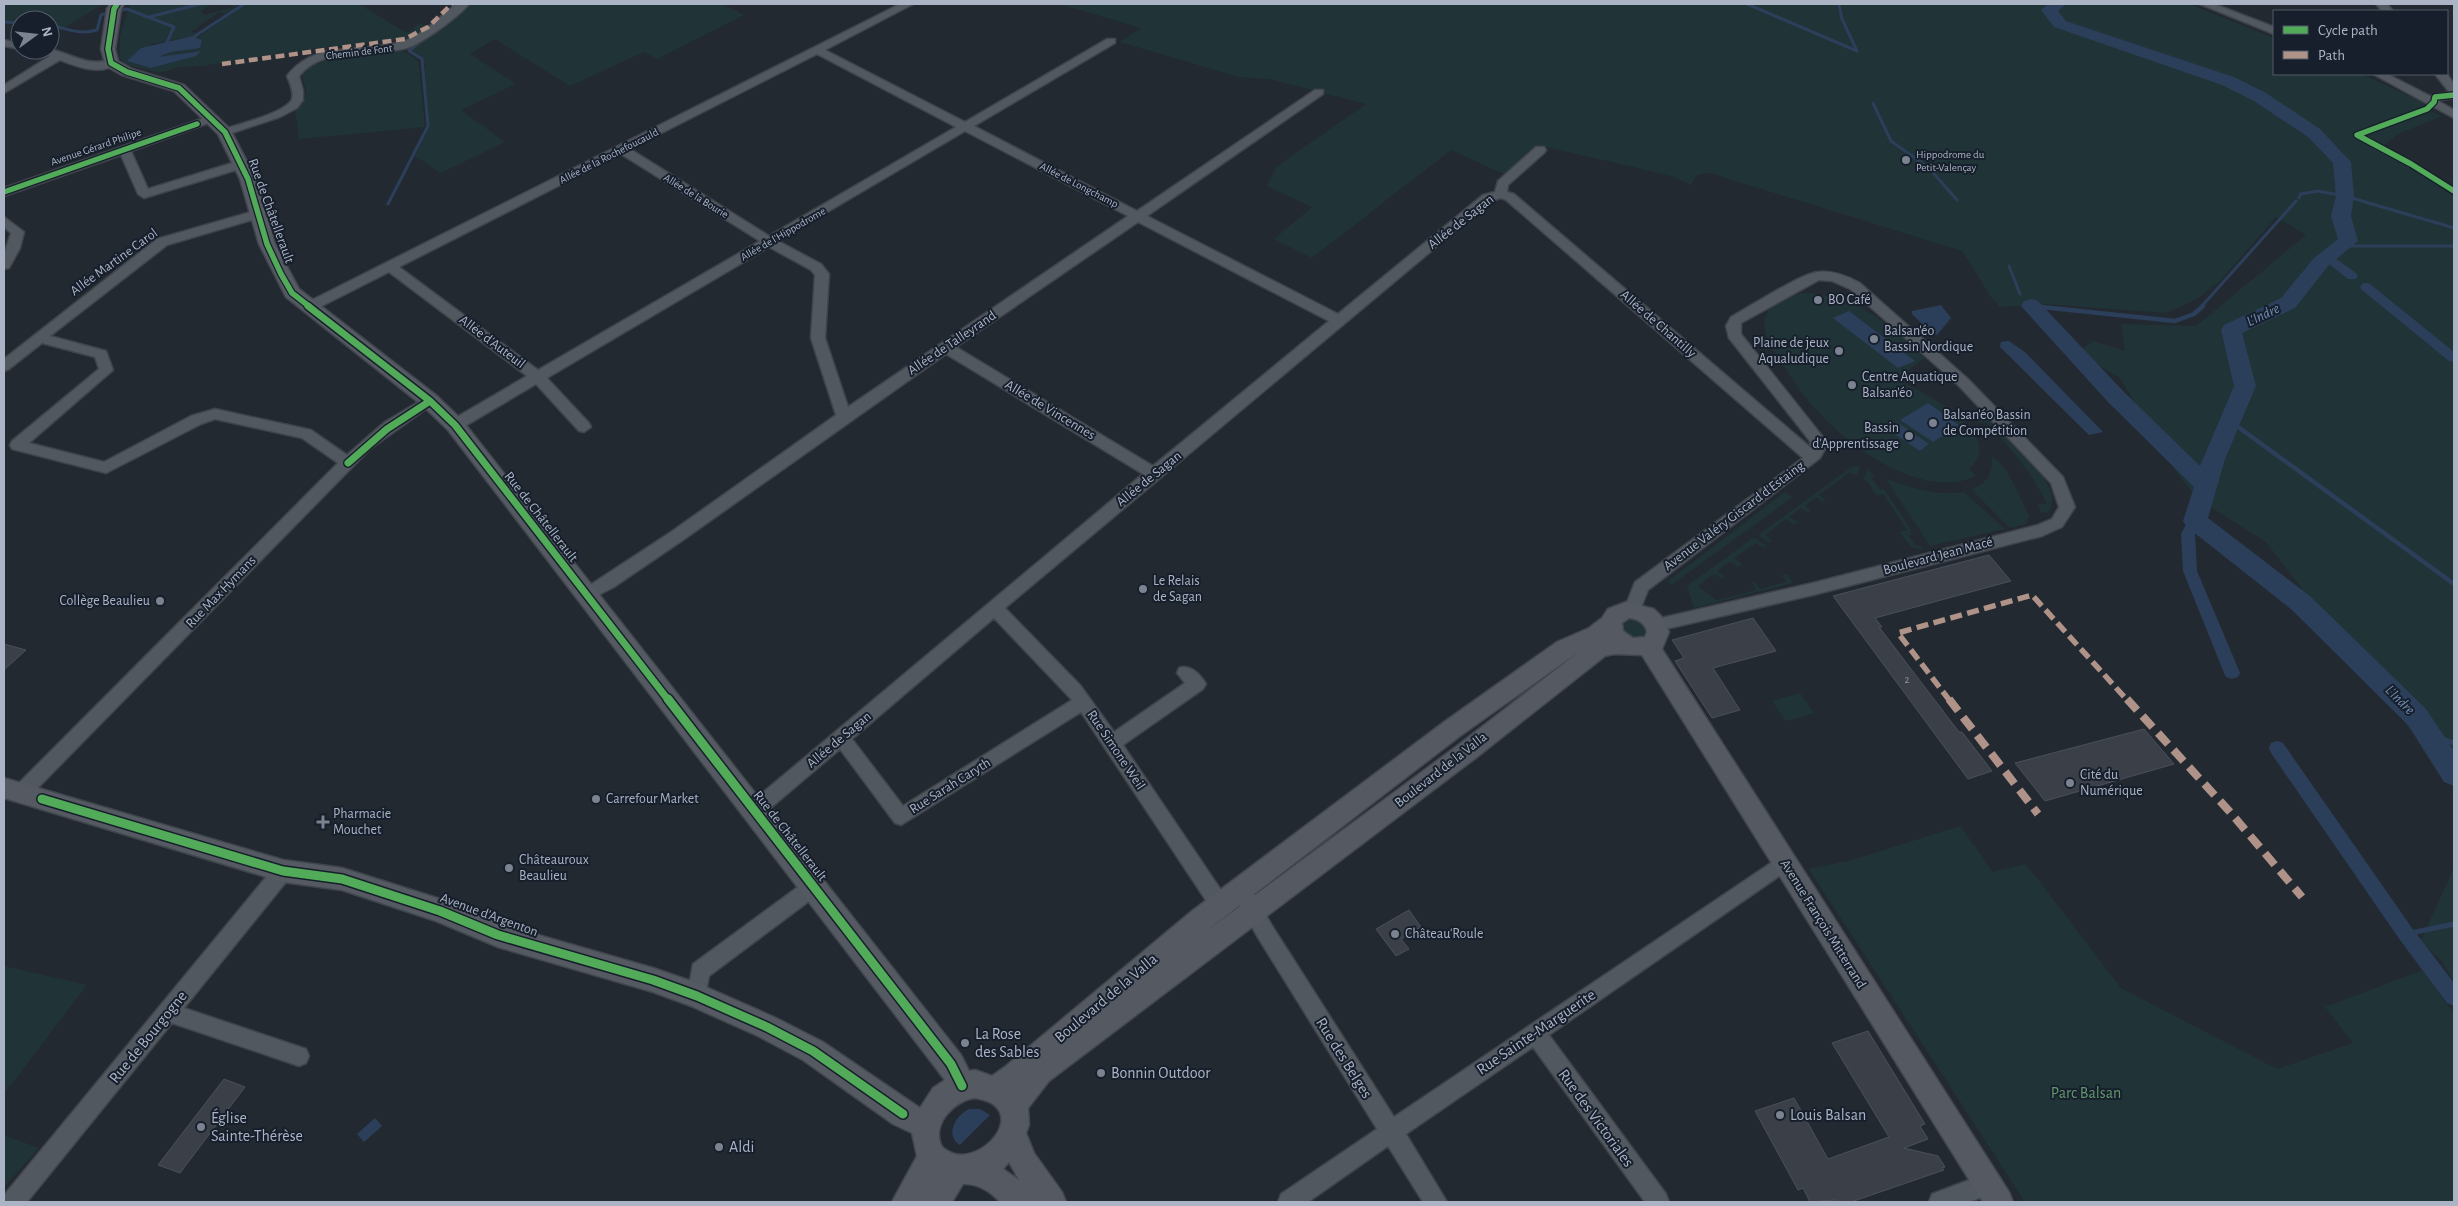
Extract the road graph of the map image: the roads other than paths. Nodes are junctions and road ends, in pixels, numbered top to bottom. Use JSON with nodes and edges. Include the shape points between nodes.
{"nodes":[{"id":1,"x":117,"y":4,"type":"edge"},
{"id":2,"x":464,"y":4,"type":"edge"},
{"id":3,"x":908,"y":4,"type":"edge"},
{"id":4,"x":2205,"y":4,"type":"edge"},
{"id":5,"x":2273,"y":30,"type":"edge"},
{"id":6,"x":1111,"y":41,"type":"dead end"},
{"id":7,"x":817,"y":50,"type":"junction"},
{"id":8,"x":60,"y":57,"type":"edge"},
{"id":9,"x":52,"y":60,"type":"edge"},
{"id":10,"x":111,"y":63,"type":"junction"},
{"id":11,"x":2381,"y":75,"type":"edge"},
{"id":12,"x":2442,"y":75,"type":"edge"},
{"id":13,"x":4,"y":90,"type":"edge"},
{"id":14,"x":1319,"y":92,"type":"dead end"},
{"id":15,"x":2454,"y":93,"type":"edge"},
{"id":16,"x":2434,"y":102,"type":"junction"},
{"id":17,"x":2454,"y":115,"type":"edge"},
{"id":18,"x":213,"y":118,"type":"junction"},
{"id":19,"x":966,"y":128,"type":"junction"},
{"id":20,"x":225,"y":132,"type":"junction"},
{"id":21,"x":124,"y":149,"type":"junction"},
{"id":22,"x":621,"y":149,"type":"junction"},
{"id":23,"x":1540,"y":150,"type":"dead end"},
{"id":24,"x":242,"y":164,"type":"junction"},
{"id":25,"x":4,"y":192,"type":"edge"},
{"id":26,"x":1501,"y":194,"type":"junction"},
{"id":27,"x":258,"y":214,"type":"junction"},
{"id":28,"x":1140,"y":216,"type":"junction"},
{"id":29,"x":4,"y":221,"type":"edge"},
{"id":30,"x":770,"y":242,"type":"junction"},
{"id":31,"x":4,"y":265,"type":"edge"},
{"id":32,"x":391,"y":267,"type":"junction"},
{"id":33,"x":309,"y":307,"type":"junction"},
{"id":34,"x":1340,"y":321,"type":"junction"},
{"id":35,"x":39,"y":338,"type":"junction"},
{"id":36,"x":946,"y":348,"type":"junction"},
{"id":37,"x":4,"y":366,"type":"edge"},
{"id":38,"x":539,"y":378,"type":"junction"},
{"id":39,"x":1975,"y":394,"type":"joint"},
{"id":40,"x":430,"y":401,"type":"junction"},
{"id":41,"x":844,"y":417,"type":"junction"},
{"id":42,"x":455,"y":426,"type":"junction"},
{"id":43,"x":584,"y":426,"type":"dead end"},
{"id":44,"x":11,"y":443,"type":"edge"},
{"id":45,"x":1813,"y":458,"type":"junction"},
{"id":46,"x":348,"y":463,"type":"junction"},
{"id":47,"x":1154,"y":474,"type":"junction"},
{"id":48,"x":587,"y":595,"type":"junction"},
{"id":49,"x":996,"y":609,"type":"junction"},
{"id":50,"x":1632,"y":610,"type":"junction"},
{"id":51,"x":1610,"y":624,"type":"junction"},
{"id":52,"x":1657,"y":625,"type":"junction"},
{"id":53,"x":1640,"y":646,"type":"junction"},
{"id":54,"x":1185,"y":673,"type":"dead end"},
{"id":55,"x":1083,"y":702,"type":"junction"},
{"id":56,"x":842,"y":739,"type":"junction"},
{"id":57,"x":1112,"y":744,"type":"junction"},
{"id":58,"x":12,"y":790,"type":"edge"},
{"id":59,"x":754,"y":811,"type":"junction"},
{"id":60,"x":1784,"y":862,"type":"junction"},
{"id":61,"x":283,"y":871,"type":"junction"},
{"id":62,"x":814,"y":887,"type":"junction"},
{"id":63,"x":1241,"y":889,"type":"junction"},
{"id":64,"x":1220,"y":905,"type":"junction"},
{"id":65,"x":1254,"y":912,"type":"junction"},
{"id":66,"x":697,"y":996,"type":"junction"},
{"id":67,"x":168,"y":1012,"type":"junction"},
{"id":68,"x":1535,"y":1033,"type":"junction"},
{"id":69,"x":299,"y":1056,"type":"dead end"},
{"id":70,"x":962,"y":1086,"type":"junction"},
{"id":71,"x":1004,"y":1097,"type":"junction"},
{"id":72,"x":915,"y":1119,"type":"junction"},
{"id":73,"x":1390,"y":1132,"type":"junction"},
{"id":74,"x":1014,"y":1140,"type":"junction"},
{"id":75,"x":943,"y":1166,"type":"junction"},
{"id":76,"x":982,"y":1173,"type":"junction"},
{"id":77,"x":1994,"y":1193,"type":"edge"},
{"id":78,"x":13,"y":1202,"type":"edge"},
{"id":79,"x":906,"y":1202,"type":"edge"},
{"id":80,"x":935,"y":1202,"type":"edge"},
{"id":81,"x":1020,"y":1202,"type":"edge"},
{"id":82,"x":1052,"y":1202,"type":"edge"},
{"id":83,"x":1289,"y":1202,"type":"edge"},
{"id":84,"x":1436,"y":1202,"type":"edge"},
{"id":85,"x":1658,"y":1202,"type":"edge"},
{"id":86,"x":1940,"y":1202,"type":"edge"}],
"edges":[{"from":1,"to":10,"type":"main road","via":[[108,49]]},
{"from":2,"to":20,"type":"street","name":"Chemin de Font","via":[[403,46],[333,54],[308,62],[293,76],[298,95],[293,106]]},
{"from":3,"to":7,"type":"street","name":"Allée de la Rochefoucauld"},
{"from":4,"to":5,"type":"street"},
{"from":6,"to":19,"type":"street","name":"Allée de l'Hippodrome"},
{"from":7,"to":19,"type":"street","name":"Allée de Longchamp"},
{"from":7,"to":22,"type":"street","name":"Allée de la Rochefoucauld"},
{"from":8,"to":10,"type":"street","via":[[86,67]]},
{"from":9,"to":13,"type":"street"},
{"from":10,"to":18,"type":"main road","name":"Rue de Châtellerault","via":[[127,72],[179,88]]},
{"from":11,"to":16,"type":"street"},
{"from":12,"to":15,"type":"street"},
{"from":14,"to":28,"type":"street","name":"Allée de Talleyrand"},
{"from":15,"to":16,"type":"street","via":[[2435,97]]},
{"from":16,"to":17,"type":"street"},
{"from":18,"to":20,"type":"main road","name":"Rue de Châtellerault"},
{"from":18,"to":21,"type":"street","name":"Avenue Gérard Philipe"},
{"from":19,"to":28,"type":"street","name":"Allée de Longchamp"},
{"from":19,"to":30,"type":"street","name":"Allée de l'Hippodrome"},
{"from":20,"to":24,"type":"main road","name":"Rue de Châtellerault"},
{"from":21,"to":24,"type":"street","via":[[146,200]]},
{"from":21,"to":25,"type":"street","name":"Avenue Gérard Philipe"},
{"from":22,"to":30,"type":"street","name":"Allée de la Bourie"},
{"from":22,"to":32,"type":"street","name":"Allée de la Rochefoucauld"},
{"from":23,"to":26,"type":"street","name":"Allée de Sagan","via":[[1502,184]]},
{"from":24,"to":27,"type":"main road","name":"Rue de Châtellerault"},
{"from":26,"to":34,"type":"street","name":"Allée de Sagan","via":[[1487,198]]},
{"from":26,"to":45,"type":"street","name":"Allée de Chantilly","via":[[1510,197]]},
{"from":27,"to":33,"type":"main road","name":"Rue de Châtellerault","via":[[281,274],[292,293]]},
{"from":27,"to":35,"type":"street","name":"Allée Martine Carol","via":[[162,242]]},
{"from":28,"to":34,"type":"street","name":"Allée de Longchamp"},
{"from":28,"to":36,"type":"street","name":"Allée de Talleyrand"},
{"from":29,"to":31,"type":"street","via":[[18,232],[14,248]]},
{"from":30,"to":38,"type":"street","name":"Allée de l'Hippodrome"},
{"from":30,"to":41,"type":"street","name":"Allée de la Bourie","via":[[816,267],[822,274],[818,338]]},
{"from":32,"to":33,"type":"street","name":"Allée de la Rochefoucauld"},
{"from":32,"to":38,"type":"street","name":"Allée d'Auteuil"},
{"from":33,"to":40,"type":"main road","name":"Rue de Châtellerault"},
{"from":34,"to":47,"type":"street","name":"Allée de Sagan"},
{"from":35,"to":37,"type":"street","name":"Allée Martine Carol"},
{"from":35,"to":44,"type":"street","via":[[101,354],[106,370]]},
{"from":36,"to":41,"type":"street","name":"Allée de Talleyrand"},
{"from":36,"to":47,"type":"street","name":"Allée de Vincennes"},
{"from":38,"to":42,"type":"street","name":"Allée de l'Hippodrome"},
{"from":38,"to":43,"type":"street","name":"Allée d'Auteuil"},
{"from":39,"to":45,"type":"street","name":"Avenue Valéry Giscard d'Estaing","via":[[1854,286],[1826,275],[1808,279],[1736,320],[1733,326],[1734,336],[1817,440],[1819,446]]},
{"from":39,"to":52,"type":"street","name":"Boulevard Jean Macé","via":[[2058,481],[2067,507],[2057,523],[2042,530],[1813,589]]},
{"from":40,"to":42,"type":"main road","name":"Rue de Châtellerault"},
{"from":40,"to":46,"type":"street","name":"Rue Max Hymans","via":[[390,426]]},
{"from":41,"to":48,"type":"street","name":"Allée de Talleyrand","via":[[677,536]]},
{"from":42,"to":48,"type":"main road","name":"Rue de Châtellerault"},
{"from":44,"to":46,"type":"street","via":[[106,468],[196,420],[215,414],[306,434]]},
{"from":45,"to":50,"type":"street","name":"Avenue Valéry Giscard d'Estaing","via":[[1641,586]]},
{"from":46,"to":58,"type":"street","name":"Rue Max Hymans"},
{"from":47,"to":49,"type":"street","name":"Allée de Sagan"},
{"from":48,"to":59,"type":"main road","name":"Rue de Châtellerault"},
{"from":49,"to":55,"type":"street","name":"Rue Simone Weil"},
{"from":49,"to":56,"type":"street","name":"Allée de Sagan"},
{"from":50,"to":51,"type":"main road","via":[[1615,615]]},
{"from":50,"to":52,"type":"main road","via":[[1647,615]]},
{"from":51,"to":53,"type":"main road","via":[[1614,636],[1625,644]]},
{"from":51,"to":63,"type":"main road","name":"Boulevard de la Valla","via":[[1597,634],[1565,648],[1452,729]]},
{"from":52,"to":53,"type":"main road","via":[[1657,638]]},
{"from":53,"to":60,"type":"main road","name":"Avenue François Mitterrand"},
{"from":53,"to":65,"type":"main road","name":"Boulevard de la Valla","via":[[1598,649]]},
{"from":54,"to":57,"type":"street","via":[[1197,684]]},
{"from":55,"to":56,"type":"street","name":"Rue Sarah Caryth","via":[[900,817]]},
{"from":55,"to":57,"type":"street","name":"Rue Simone Weil"},
{"from":56,"to":59,"type":"street","name":"Allée de Sagan"},
{"from":57,"to":64,"type":"street","name":"Rue Simone Weil"},
{"from":58,"to":61,"type":"main road","name":"Avenue d'Argenton"},
{"from":59,"to":62,"type":"main road","name":"Rue de Châtellerault"},
{"from":60,"to":68,"type":"street","name":"Rue Sainte-Marguerite"},
{"from":60,"to":77,"type":"main road","name":"Avenue François Mitterrand"},
{"from":61,"to":66,"type":"main road","name":"Avenue d'Argenton","via":[[342,880],[440,911],[498,934]]},
{"from":61,"to":67,"type":"street","name":"Rue de Bourgogne"},
{"from":62,"to":66,"type":"street","via":[[700,971]]},
{"from":62,"to":70,"type":"main road","name":"Rue de Châtellerault","via":[[951,1064]]},
{"from":63,"to":64,"type":"main road","name":"Boulevard de la Valla"},
{"from":63,"to":65,"type":"street"},
{"from":64,"to":71,"type":"main road","name":"Boulevard de la Valla","via":[[1036,1057],[1016,1076]]},
{"from":65,"to":71,"type":"main road","name":"Boulevard de la Valla"},
{"from":65,"to":73,"type":"street","name":"Rue des Belges"},
{"from":66,"to":72,"type":"main road","name":"Avenue d'Argenton","via":[[813,1051]]},
{"from":67,"to":69,"type":"street"},
{"from":67,"to":78,"type":"street","name":"Rue de Bourgogne"},
{"from":68,"to":73,"type":"street","name":"Rue Sainte-Marguerite"},
{"from":68,"to":85,"type":"street","name":"Rue des Victoriales"},
{"from":70,"to":71,"type":"main road","via":[[975,1084]]},
{"from":70,"to":72,"type":"main road"},
{"from":71,"to":74,"type":"main road","via":[[1016,1117]]},
{"from":72,"to":75,"type":"main road"},
{"from":73,"to":83,"type":"street","name":"Rue Sainte-Marguerite"},
{"from":73,"to":84,"type":"street","name":"Rue des Belges"},
{"from":74,"to":76,"type":"main road","via":[[1001,1159]]},
{"from":74,"to":82,"type":"main road","via":[[1024,1163]]},
{"from":75,"to":76,"type":"main road","via":[[968,1176]]},
{"from":75,"to":79,"type":"main road"},
{"from":75,"to":80,"type":"main road"},
{"from":76,"to":81,"type":"main road","via":[[1003,1184]]},
{"from":77,"to":86,"type":"street"}]}
